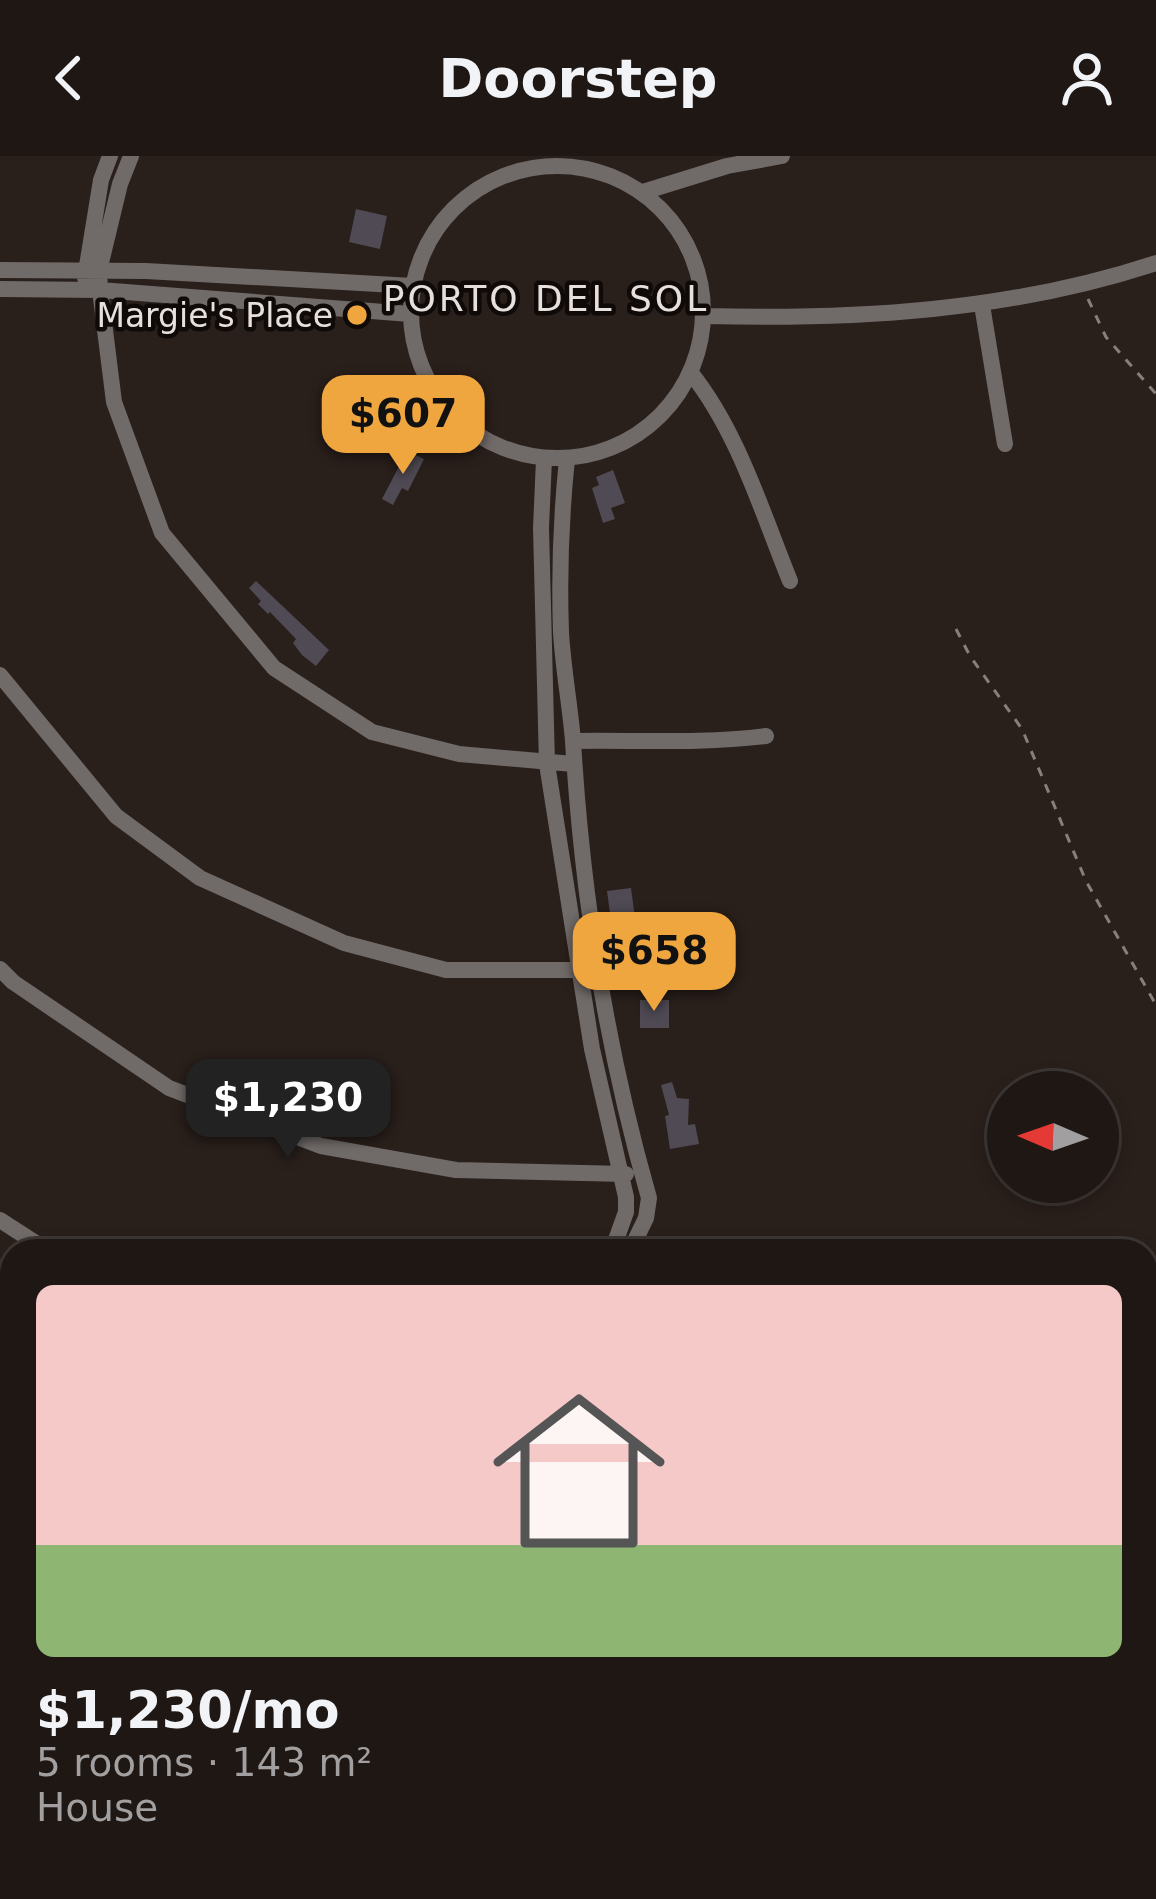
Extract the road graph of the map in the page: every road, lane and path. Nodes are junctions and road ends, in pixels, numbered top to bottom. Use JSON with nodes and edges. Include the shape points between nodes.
{"nodes":[{"id":1,"x":110,"y":156,"type":"edge"},
{"id":2,"x":131,"y":156,"type":"edge"},
{"id":3,"x":782,"y":156,"type":"edge"},
{"id":4,"x":567,"y":160,"type":"edge"},
{"id":5,"x":590,"y":162,"type":"edge"},
{"id":6,"x":644,"y":192,"type":"junction"},
{"id":7,"x":1156,"y":263,"type":"edge"},
{"id":8,"x":0,"y":270,"type":"edge"},
{"id":9,"x":92,"y":281,"type":"junction"},
{"id":10,"x":1082,"y":285,"type":"junction"},
{"id":11,"x":413,"y":286,"type":"junction"},
{"id":12,"x":0,"y":289,"type":"edge"},
{"id":13,"x":982,"y":305,"type":"junction"},
{"id":14,"x":410,"y":314,"type":"junction"},
{"id":15,"x":704,"y":316,"type":"junction"},
{"id":16,"x":691,"y":373,"type":"junction"},
{"id":17,"x":1156,"y":394,"type":"edge"},
{"id":18,"x":1006,"y":444,"type":"dead end"},
{"id":19,"x":544,"y":459,"type":"junction"},
{"id":20,"x":567,"y":459,"type":"junction"},
{"id":21,"x":790,"y":581,"type":"dead end"},
{"id":22,"x":956,"y":629,"type":"dead end"},
{"id":23,"x":0,"y":675,"type":"edge"},
{"id":24,"x":5,"y":696,"type":"edge"},
{"id":25,"x":766,"y":736,"type":"dead end"},
{"id":26,"x":573,"y":741,"type":"junction"},
{"id":27,"x":547,"y":764,"type":"junction"},
{"id":28,"x":573,"y":764,"type":"junction"},
{"id":29,"x":0,"y":969,"type":"edge"},
{"id":30,"x":600,"y":969,"type":"junction"},
{"id":31,"x":580,"y":971,"type":"junction"},
{"id":32,"x":1156,"y":1005,"type":"edge"},
{"id":33,"x":619,"y":1172,"type":"junction"},
{"id":34,"x":643,"y":1176,"type":"junction"},
{"id":35,"x":0,"y":1220,"type":"edge"},
{"id":36,"x":29,"y":1239,"type":"edge"},
{"id":37,"x":616,"y":1239,"type":"edge"},
{"id":38,"x":636,"y":1239,"type":"edge"}],
"edges":[{"from":1,"to":9,"type":"street"},
{"from":2,"to":9,"type":"street"},
{"from":3,"to":6,"type":"street"},
{"from":4,"to":5,"type":"street"},
{"from":4,"to":11,"type":"street","via":[[484,184],[451,210],[426,245]]},
{"from":5,"to":6,"type":"street"},
{"from":6,"to":15,"type":"street","via":[[677,226],[698,269]]},
{"from":7,"to":10,"type":"street"},
{"from":8,"to":9,"type":"street"},
{"from":9,"to":11,"type":"street"},
{"from":9,"to":12,"type":"street"},
{"from":9,"to":14,"type":"street"},
{"from":9,"to":27,"type":"street","via":[[114,402],[162,533],[274,668],[372,732]]},
{"from":10,"to":13,"type":"street"},
{"from":10,"to":17,"type":"path","via":[[1106,337]]},
{"from":11,"to":14,"type":"street"},
{"from":13,"to":15,"type":"street","via":[[814,318]]},
{"from":13,"to":18,"type":"street"},
{"from":14,"to":19,"type":"street","via":[[436,396],[502,449]]},
{"from":15,"to":16,"type":"street"},
{"from":16,"to":20,"type":"street","via":[[661,417],[618,447]]},
{"from":16,"to":21,"type":"street","via":[[750,480]]},
{"from":19,"to":20,"type":"street"},
{"from":19,"to":27,"type":"street"},
{"from":20,"to":26,"type":"street","via":[[562,635]]},
{"from":22,"to":32,"type":"path","via":[[1022,729],[1086,881]]},
{"from":23,"to":24,"type":"street"},
{"from":24,"to":31,"type":"street","via":[[116,817],[200,878],[344,943],[446,970]]},
{"from":25,"to":26,"type":"street","via":[[702,744]]},
{"from":26,"to":28,"type":"street"},
{"from":27,"to":28,"type":"street"},
{"from":27,"to":31,"type":"street"},
{"from":28,"to":30,"type":"street"},
{"from":29,"to":33,"type":"street","via":[[169,1088],[321,1146],[455,1170]]},
{"from":30,"to":31,"type":"street"},
{"from":30,"to":34,"type":"street"},
{"from":31,"to":33,"type":"street"},
{"from":33,"to":34,"type":"street"},
{"from":33,"to":37,"type":"street","via":[[626,1212]]},
{"from":34,"to":38,"type":"street","via":[[649,1198]]},
{"from":35,"to":36,"type":"street"}]}
